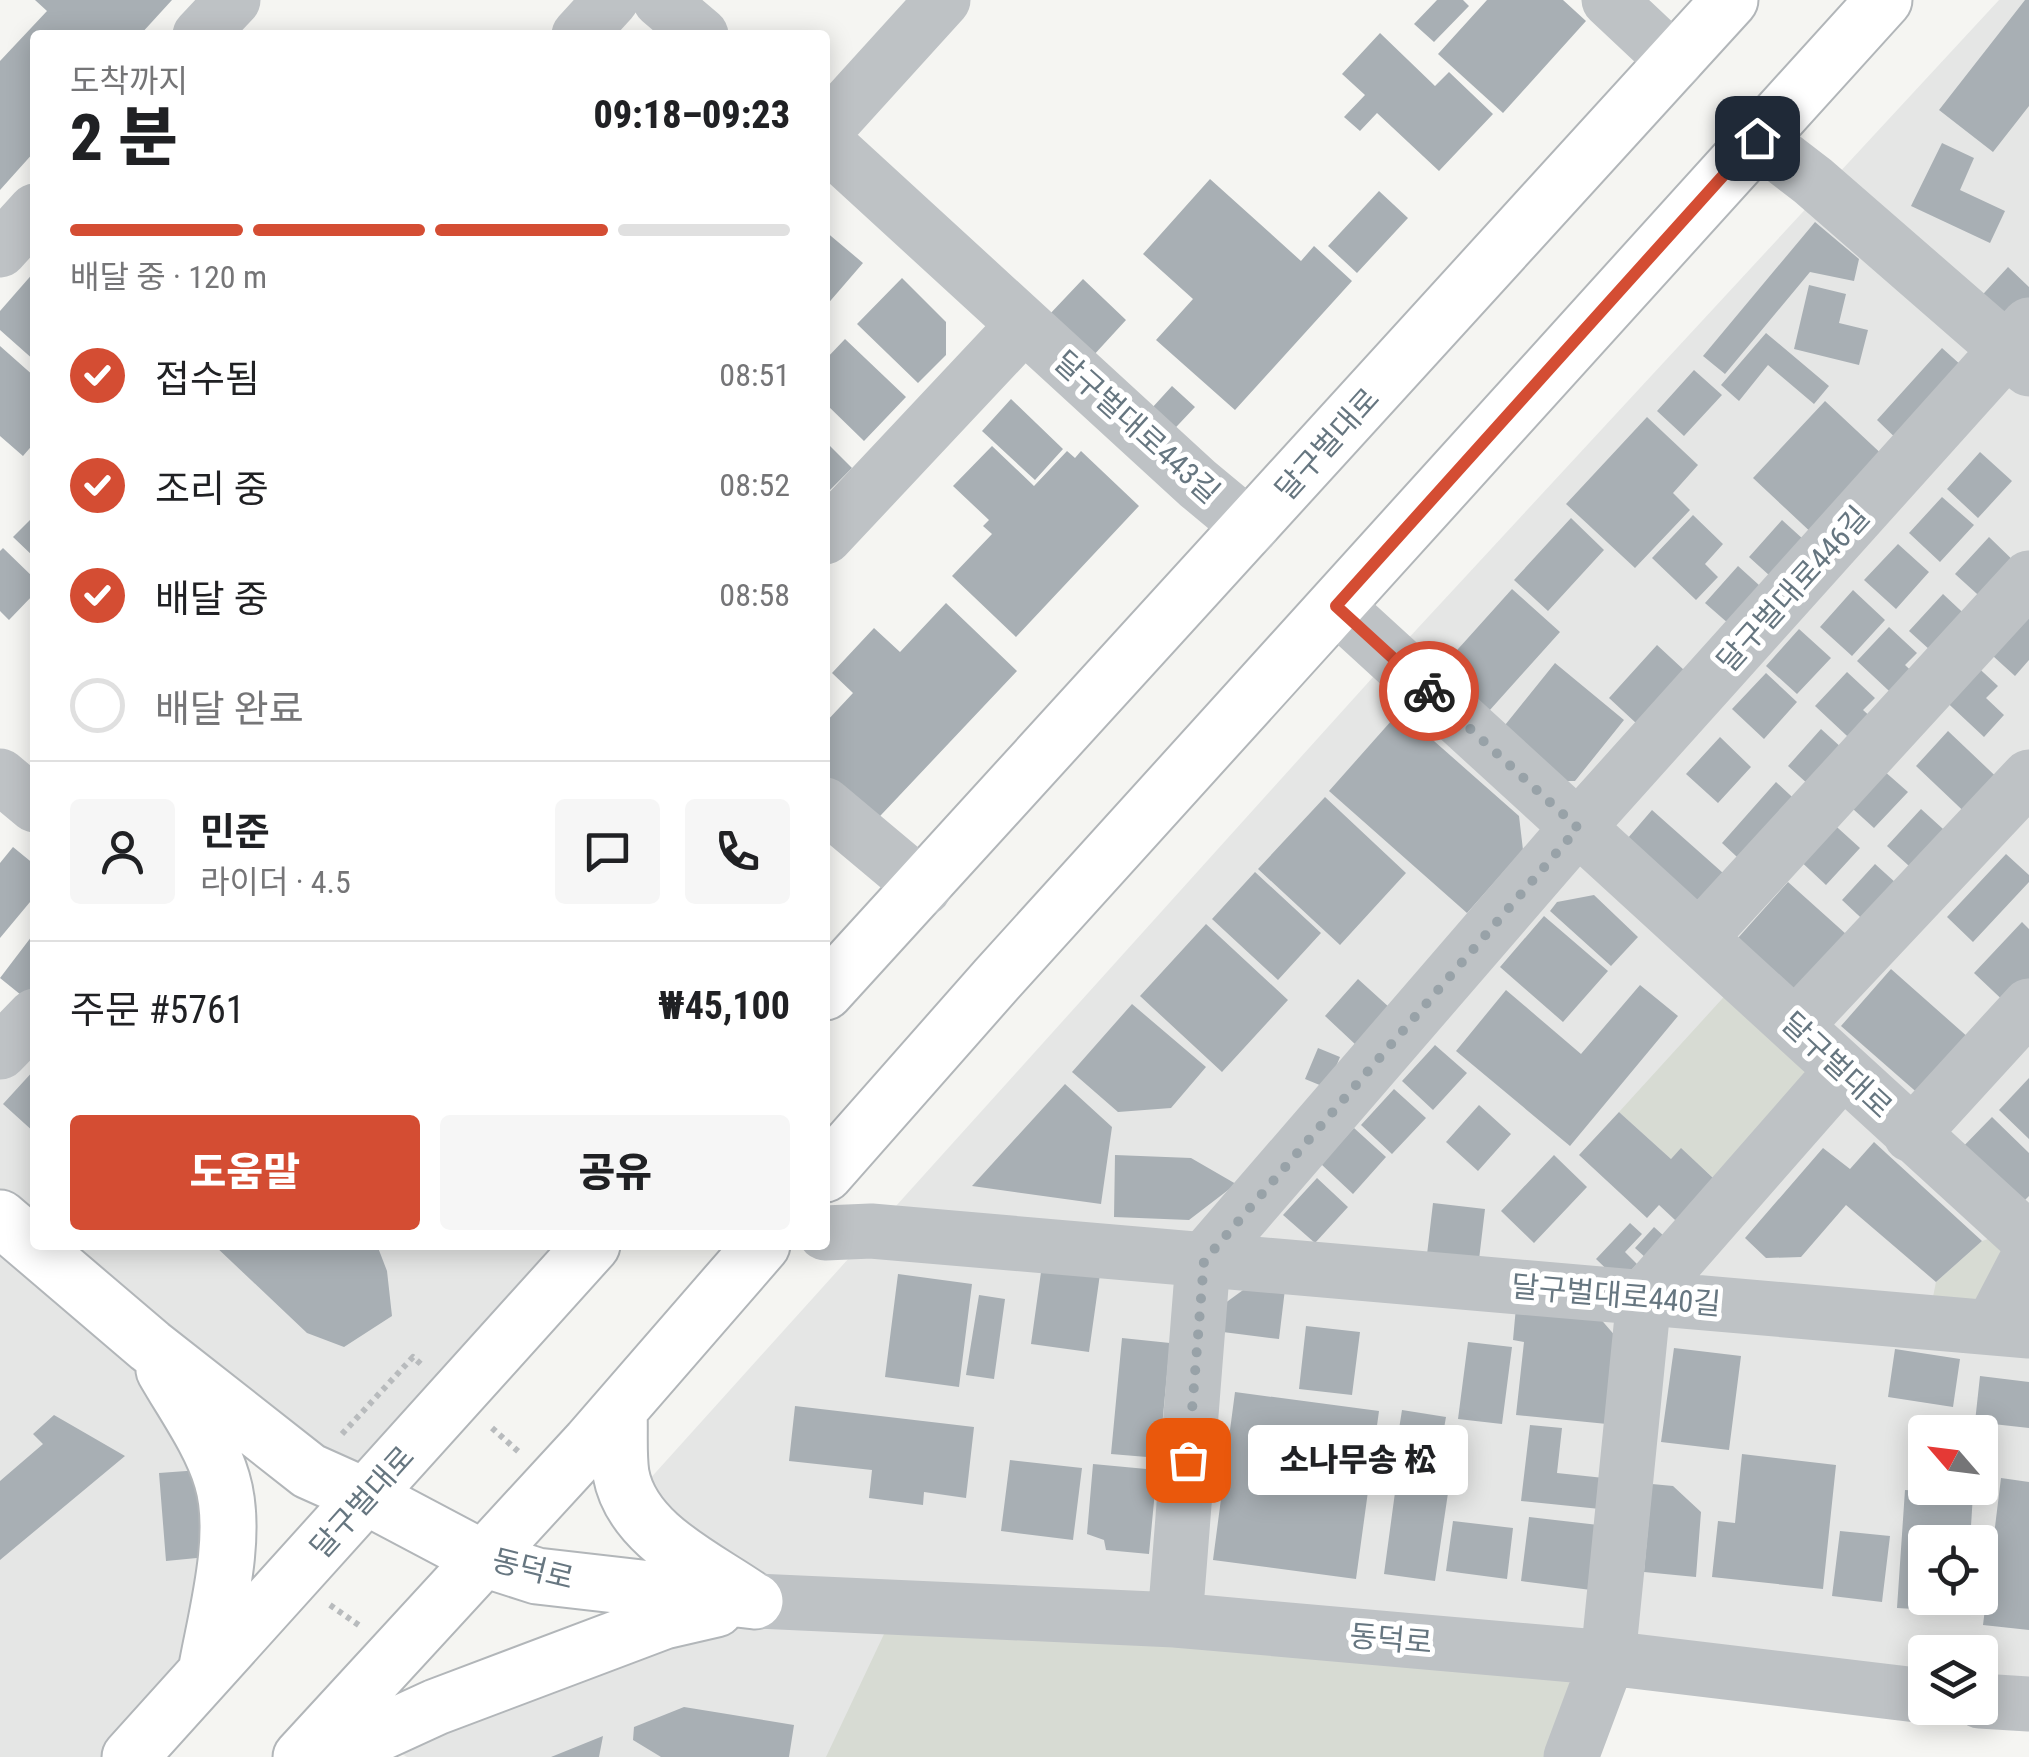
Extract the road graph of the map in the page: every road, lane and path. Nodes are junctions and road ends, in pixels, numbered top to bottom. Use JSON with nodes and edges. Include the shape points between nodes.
{"nodes":[{"id":1,"x":234,"y":0,"type":"edge"},
{"id":2,"x":612,"y":0,"type":"edge"},
{"id":3,"x":660,"y":0,"type":"edge"},
{"id":4,"x":943,"y":0,"type":"edge"},
{"id":5,"x":1609,"y":0,"type":"edge"},
{"id":6,"x":1730,"y":0,"type":"edge"},
{"id":7,"x":1884,"y":0,"type":"edge"},
{"id":8,"x":205,"y":30,"type":"edge"},
{"id":9,"x":584,"y":30,"type":"edge"},
{"id":10,"x":695,"y":30,"type":"edge"},
{"id":11,"x":1676,"y":62,"type":"junction"},
{"id":12,"x":830,"y":124,"type":"edge"},
{"id":13,"x":1757,"y":138,"type":"junction"},
{"id":14,"x":830,"y":147,"type":"edge"},
{"id":15,"x":30,"y":217,"type":"edge"},
{"id":16,"x":0,"y":250,"type":"edge"},
{"id":17,"x":1024,"y":325,"type":"junction"},
{"id":18,"x":2022,"y":348,"type":"edge"},
{"id":19,"x":1252,"y":528,"type":"junction"},
{"id":20,"x":830,"y":532,"type":"edge"},
{"id":21,"x":2029,"y":578,"type":"edge"},
{"id":22,"x":1336,"y":606,"type":"junction"},
{"id":23,"x":0,"y":776,"type":"edge"},
{"id":24,"x":2029,"y":776,"type":"edge"},
{"id":25,"x":30,"y":801,"type":"edge"},
{"id":26,"x":830,"y":809,"type":"edge"},
{"id":27,"x":1578,"y":828,"type":"junction"},
{"id":28,"x":924,"y":888,"type":"junction"},
{"id":29,"x":1700,"y":938,"type":"junction"},
{"id":30,"x":830,"y":987,"type":"edge"},
{"id":31,"x":2029,"y":1006,"type":"edge"},
{"id":32,"x":30,"y":1021,"type":"edge"},
{"id":33,"x":1795,"y":1026,"type":"junction"},
{"id":34,"x":0,"y":1052,"type":"edge"},
{"id":35,"x":1843,"y":1070,"type":"junction"},
{"id":36,"x":1911,"y":1135,"type":"junction"},
{"id":37,"x":830,"y":1168,"type":"edge"},
{"id":38,"x":0,"y":1218,"type":"edge"},
{"id":39,"x":830,"y":1233,"type":"edge"},
{"id":40,"x":2026,"y":1236,"type":"edge"},
{"id":41,"x":30,"y":1244,"type":"edge"},
{"id":42,"x":38,"y":1250,"type":"edge"},
{"id":43,"x":588,"y":1250,"type":"edge"},
{"id":44,"x":758,"y":1250,"type":"edge"},
{"id":45,"x":1204,"y":1261,"type":"junction"},
{"id":46,"x":1644,"y":1297,"type":"junction"},
{"id":47,"x":2010,"y":1329,"type":"edge"},
{"id":48,"x":150,"y":1346,"type":"junction"},
{"id":49,"x":619,"y":1411,"type":"junction"},
{"id":50,"x":367,"y":1497,"type":"junction"},
{"id":51,"x":484,"y":1559,"type":"junction"},
{"id":52,"x":755,"y":1601,"type":"junction"},
{"id":53,"x":1175,"y":1620,"type":"junction"},
{"id":54,"x":1608,"y":1658,"type":"junction"},
{"id":55,"x":206,"y":1672,"type":"junction"},
{"id":56,"x":1908,"y":1694,"type":"edge"},
{"id":57,"x":1998,"y":1701,"type":"edge"},
{"id":58,"x":2029,"y":1704,"type":"edge"},
{"id":59,"x":130,"y":1757,"type":"edge"},
{"id":60,"x":301,"y":1757,"type":"edge"},
{"id":61,"x":328,"y":1757,"type":"edge"},
{"id":62,"x":1571,"y":1757,"type":"edge"}],
"edges":[{"from":1,"to":8,"type":"street"},
{"from":2,"to":9,"type":"street"},
{"from":3,"to":10,"type":"street"},
{"from":4,"to":12,"type":"street"},
{"from":5,"to":11,"type":"street"},
{"from":6,"to":11,"type":"main road","name":"달구벌대로"},
{"from":7,"to":13,"type":"main road"},
{"from":11,"to":19,"type":"main road","name":"달구벌대로"},
{"from":13,"to":18,"type":"street","name":"달구벌대로446길"},
{"from":13,"to":22,"type":"main road"},
{"from":14,"to":17,"type":"street","name":"달구벌대로443길"},
{"from":15,"to":16,"type":"street"},
{"from":17,"to":19,"type":"street","name":"달구벌대로443길"},
{"from":17,"to":20,"type":"street"},
{"from":18,"to":27,"type":"street","name":"달구벌대로446길"},
{"from":19,"to":28,"type":"main road","name":"달구벌대로"},
{"from":21,"to":29,"type":"street"},
{"from":22,"to":27,"type":"street","name":"달구벌대로"},
{"from":22,"to":37,"type":"main road"},
{"from":23,"to":25,"type":"street"},
{"from":24,"to":33,"type":"street"},
{"from":26,"to":28,"type":"street"},
{"from":27,"to":29,"type":"street","name":"달구벌대로"},
{"from":27,"to":45,"type":"street"},
{"from":28,"to":30,"type":"main road","name":"달구벌대로"},
{"from":29,"to":33,"type":"street","name":"달구벌대로"},
{"from":31,"to":36,"type":"street"},
{"from":32,"to":34,"type":"street"},
{"from":33,"to":35,"type":"street","name":"달구벌대로"},
{"from":35,"to":36,"type":"street","name":"달구벌대로"},
{"from":35,"to":46,"type":"street"},
{"from":36,"to":40,"type":"street","name":"달구벌대로"},
{"from":38,"to":41,"type":"main road","name":"동덕로"},
{"from":39,"to":45,"type":"street","name":"달구벌대로440길"},
{"from":40,"to":47,"type":"street"},
{"from":42,"to":48,"type":"main road","name":"동덕로"},
{"from":43,"to":50,"type":"main road","name":"달구벌대로"},
{"from":44,"to":49,"type":"main road"},
{"from":45,"to":46,"type":"street","name":"달구벌대로440길"},
{"from":45,"to":53,"type":"street"},
{"from":46,"to":47,"type":"street","name":"달구벌대로440길"},
{"from":46,"to":54,"type":"street"},
{"from":48,"to":50,"type":"main road","name":"동덕로","via":[[309,1470]]},
{"from":48,"to":55,"type":"main road","via":[[223,1481],[226,1565]]},
{"from":49,"to":51,"type":"main road"},
{"from":49,"to":52,"type":"main road","via":[[621,1474],[630,1502],[656,1533]]},
{"from":50,"to":51,"type":"main road","name":"동덕로"},
{"from":50,"to":55,"type":"main road","name":"달구벌대로"},
{"from":51,"to":52,"type":"main road","name":"동덕로","via":[[537,1576]]},
{"from":51,"to":60,"type":"main road"},
{"from":52,"to":53,"type":"street","name":"동덕로"},
{"from":52,"to":61,"type":"main road","via":[[664,1620],[436,1707]]},
{"from":53,"to":54,"type":"street","name":"동덕로"},
{"from":54,"to":56,"type":"street","name":"동덕로"},
{"from":54,"to":62,"type":"street"},
{"from":55,"to":59,"type":"main road","name":"달구벌대로"},
{"from":57,"to":58,"type":"street"}]}
